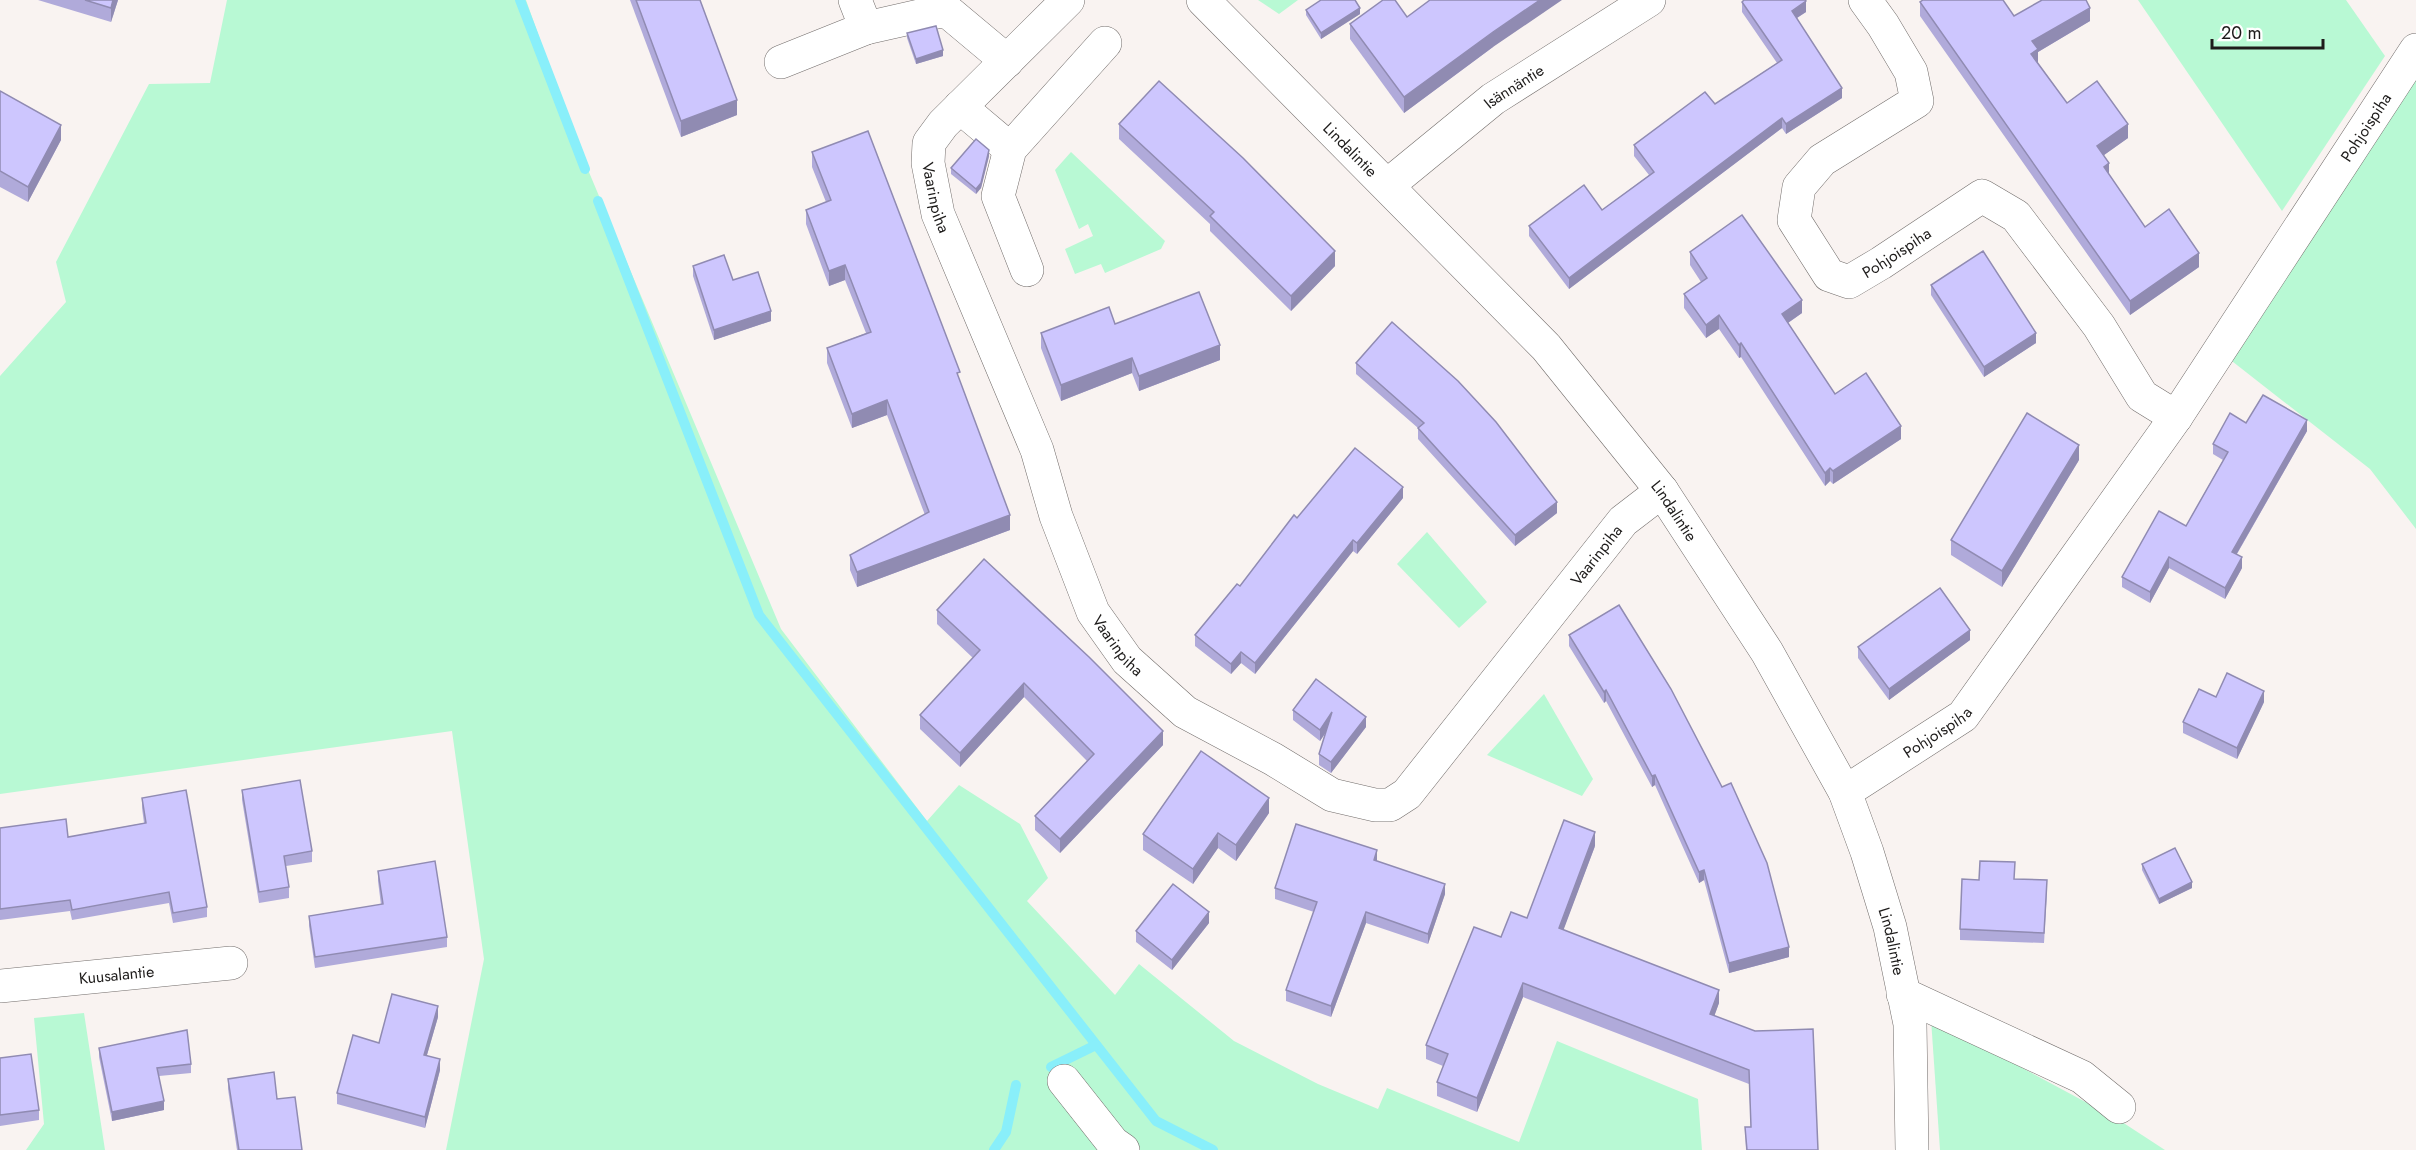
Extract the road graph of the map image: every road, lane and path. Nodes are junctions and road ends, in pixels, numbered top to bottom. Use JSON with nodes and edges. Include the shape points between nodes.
{"nodes":[{"id":1,"x":1068,"y":0,"type":"edge"},
{"id":2,"x":1203,"y":0,"type":"edge"},
{"id":3,"x":1649,"y":0,"type":"edge"},
{"id":4,"x":1864,"y":0,"type":"edge"},
{"id":5,"x":860,"y":14,"type":"edge"},
{"id":6,"x":1105,"y":43,"type":"dead end"},
{"id":7,"x":2416,"y":50,"type":"edge"},
{"id":8,"x":1007,"y":61,"type":"junction"},
{"id":9,"x":781,"y":62,"type":"dead end"},
{"id":10,"x":960,"y":107,"type":"junction"},
{"id":11,"x":1010,"y":149,"type":"junction"},
{"id":12,"x":1388,"y":185,"type":"junction"},
{"id":13,"x":1027,"y":270,"type":"dead end"},
{"id":14,"x":2176,"y":417,"type":"junction"},
{"id":15,"x":1662,"y":491,"type":"junction"},
{"id":16,"x":1845,"y":792,"type":"junction"},
{"id":17,"x":231,"y":963,"type":"dead end"},
{"id":18,"x":0,"y":986,"type":"edge"},
{"id":19,"x":1903,"y":994,"type":"junction"},
{"id":20,"x":1064,"y":1081,"type":"dead end"},
{"id":21,"x":2119,"y":1107,"type":"dead end"},
{"id":22,"x":1123,"y":1150,"type":"edge"},
{"id":23,"x":1912,"y":1150,"type":"edge"}],
"edges":[{"from":1,"to":8,"type":"street","name":"Vaarinpiha"},
{"from":2,"to":12,"type":"street","name":"Lindalintie"},
{"from":3,"to":12,"type":"street","name":"Isännäntie","via":[[1493,99]]},
{"from":4,"to":14,"type":"street","name":"Pohjoispiha","via":[[1911,72],[1917,101],[1822,160],[1799,187],[1794,220],[1829,275],[1849,282],[1982,196],[2016,216],[2099,326],[2142,396]]},
{"from":5,"to":8,"type":"street","via":[[946,10]]},
{"from":5,"to":9,"type":"street"},
{"from":6,"to":11,"type":"street"},
{"from":7,"to":14,"type":"street","name":"Pohjoispiha"},
{"from":8,"to":10,"type":"street","name":"Vaarinpiha"},
{"from":10,"to":11,"type":"street"},
{"from":10,"to":15,"type":"street","name":"Vaarinpiha","via":[[929,143],[928,163],[938,214],[1037,450],[1056,516],[1093,612],[1127,660],[1185,712],[1332,795],[1390,806],[1407,794],[1623,521]]},
{"from":11,"to":13,"type":"street","via":[[998,196]]},
{"from":12,"to":15,"type":"street","name":"Lindalintie","via":[[1546,347]]},
{"from":14,"to":16,"type":"street","name":"Pohjoispiha","via":[[1963,716]]},
{"from":15,"to":16,"type":"street","name":"Lindalintie","via":[[1767,652]]},
{"from":16,"to":19,"type":"street","name":"Lindalintie","via":[[1890,927]]},
{"from":17,"to":18,"type":"street","name":"Kuusalantie"},
{"from":19,"to":21,"type":"street","via":[[2082,1077]]},
{"from":19,"to":23,"type":"street","name":"Lindalintie","via":[[1910,1024]]},
{"from":20,"to":22,"type":"street","via":[[1113,1143]]}]}
